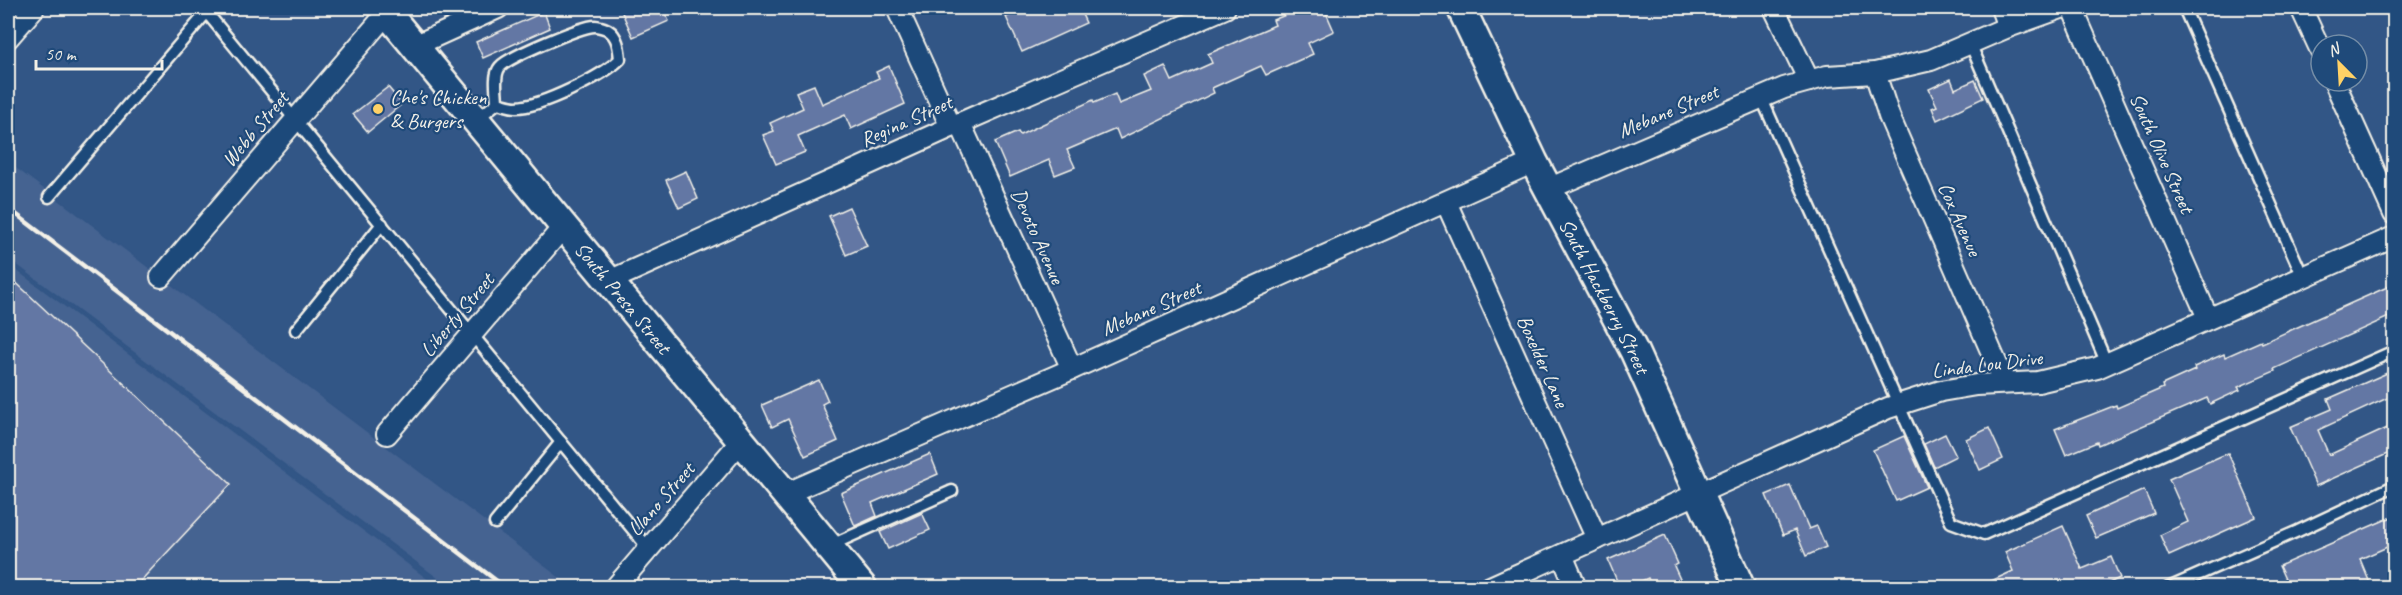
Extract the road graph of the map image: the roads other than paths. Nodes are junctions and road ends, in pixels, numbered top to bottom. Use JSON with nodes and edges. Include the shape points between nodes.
{"nodes":[{"id":1,"x":34,"y":8,"type":"edge"},
{"id":2,"x":498,"y":8,"type":"edge"},
{"id":3,"x":897,"y":8,"type":"edge"},
{"id":4,"x":1225,"y":8,"type":"edge"},
{"id":5,"x":1461,"y":8,"type":"edge"},
{"id":6,"x":1777,"y":8,"type":"edge"},
{"id":7,"x":2001,"y":8,"type":"edge"},
{"id":8,"x":2061,"y":8,"type":"edge"},
{"id":9,"x":2072,"y":8,"type":"edge"},
{"id":10,"x":2184,"y":8,"type":"edge"},
{"id":11,"x":2301,"y":8,"type":"edge"},
{"id":12,"x":205,"y":10,"type":"edge"},
{"id":13,"x":385,"y":10,"type":"edge"},
{"id":14,"x":475,"y":12,"type":"edge"},
{"id":15,"x":2008,"y":27,"type":"junction"},
{"id":16,"x":2313,"y":33,"type":"edge"},
{"id":17,"x":8,"y":38,"type":"edge"},
{"id":18,"x":1970,"y":43,"type":"junction"},
{"id":19,"x":414,"y":46,"type":"junction"},
{"id":20,"x":1875,"y":73,"type":"junction"},
{"id":21,"x":1809,"y":81,"type":"junction"},
{"id":22,"x":2339,"y":93,"type":"edge"},
{"id":23,"x":1761,"y":97,"type":"junction"},
{"id":24,"x":497,"y":103,"type":"junction"},
{"id":25,"x":294,"y":119,"type":"junction"},
{"id":26,"x":476,"y":120,"type":"junction"},
{"id":27,"x":956,"y":125,"type":"junction"},
{"id":28,"x":1534,"y":162,"type":"junction"},
{"id":29,"x":1548,"y":189,"type":"junction"},
{"id":30,"x":49,"y":197,"type":"dead end"},
{"id":31,"x":1446,"y":202,"type":"junction"},
{"id":32,"x":2394,"y":214,"type":"edge"},
{"id":33,"x":382,"y":224,"type":"junction"},
{"id":34,"x":564,"y":226,"type":"junction"},
{"id":35,"x":2394,"y":237,"type":"edge"},
{"id":36,"x":161,"y":277,"type":"dead end"},
{"id":37,"x":2303,"y":277,"type":"junction"},
{"id":38,"x":609,"y":281,"type":"junction"},
{"id":39,"x":2208,"y":318,"type":"junction"},
{"id":40,"x":296,"y":330,"type":"dead end"},
{"id":41,"x":473,"y":333,"type":"junction"},
{"id":42,"x":2394,"y":351,"type":"edge"},
{"id":43,"x":2107,"y":364,"type":"junction"},
{"id":44,"x":1072,"y":369,"type":"junction"},
{"id":45,"x":2005,"y":383,"type":"junction"},
{"id":46,"x":1898,"y":404,"type":"junction"},
{"id":47,"x":387,"y":434,"type":"dead end"},
{"id":48,"x":742,"y":440,"type":"junction"},
{"id":49,"x":561,"y":442,"type":"junction"},
{"id":50,"x":2394,"y":486,"type":"edge"},
{"id":51,"x":952,"y":491,"type":"dead end"},
{"id":52,"x":1699,"y":492,"type":"junction"},
{"id":53,"x":785,"y":494,"type":"junction"},
{"id":54,"x":495,"y":523,"type":"dead end"},
{"id":55,"x":1597,"y":539,"type":"junction"},
{"id":56,"x":829,"y":547,"type":"junction"},
{"id":57,"x":649,"y":549,"type":"junction"},
{"id":58,"x":1562,"y":555,"type":"junction"},
{"id":59,"x":615,"y":588,"type":"edge"},
{"id":60,"x":863,"y":588,"type":"edge"},
{"id":61,"x":1488,"y":588,"type":"edge"},
{"id":62,"x":1576,"y":588,"type":"edge"},
{"id":63,"x":1741,"y":588,"type":"edge"},
{"id":64,"x":2168,"y":588,"type":"edge"}],
"edges":[{"from":1,"to":17,"type":"street"},
{"from":2,"to":14,"type":"street"},
{"from":3,"to":27,"type":"street","name":"Devoto Avenue"},
{"from":4,"to":27,"type":"street","name":"Regina Street"},
{"from":5,"to":28,"type":"main road","name":"South Hackberry Street"},
{"from":6,"to":21,"type":"street"},
{"from":7,"to":15,"type":"street"},
{"from":8,"to":15,"type":"street"},
{"from":9,"to":39,"type":"street","name":"South Olive Street"},
{"from":10,"to":37,"type":"lane"},
{"from":11,"to":16,"type":"street"},
{"from":12,"to":25,"type":"lane"},
{"from":12,"to":30,"type":"lane"},
{"from":13,"to":19,"type":"main road","name":"South Presa Street"},
{"from":13,"to":25,"type":"street","name":"Webb Street"},
{"from":14,"to":19,"type":"street"},
{"from":15,"to":18,"type":"street"},
{"from":18,"to":20,"type":"street","via":[[1930,60]]},
{"from":18,"to":43,"type":"lane"},
{"from":19,"to":26,"type":"main road","name":"South Presa Street"},
{"from":20,"to":21,"type":"street","name":"Mebane Street"},
{"from":20,"to":45,"type":"street","name":"Cox Avenue","via":[[1889,116]]},
{"from":21,"to":23,"type":"street","name":"Mebane Street"},
{"from":22,"to":32,"type":"street"},
{"from":23,"to":29,"type":"street","name":"Mebane Street"},
{"from":23,"to":46,"type":"lane"},
{"from":24,"to":24,"type":"lane","via":[[517,107],[533,103],[608,71],[620,59],[619,44],[609,30],[594,26],[509,59],[499,68],[496,78]]},
{"from":24,"to":26,"type":"lane"},
{"from":25,"to":33,"type":"lane"},
{"from":25,"to":36,"type":"street","name":"Webb Street"},
{"from":26,"to":34,"type":"main road","name":"South Presa Street"},
{"from":27,"to":38,"type":"street","name":"Regina Street"},
{"from":27,"to":44,"type":"street","name":"Devoto Avenue"},
{"from":28,"to":29,"type":"main road","name":"South Hackberry Street"},
{"from":28,"to":31,"type":"street","name":"Mebane Street"},
{"from":29,"to":52,"type":"main road","name":"South Hackberry Street","via":[[1634,351]]},
{"from":31,"to":44,"type":"street","name":"Mebane Street"},
{"from":31,"to":55,"type":"street","name":"Boxelder Lane"},
{"from":33,"to":40,"type":"lane"},
{"from":33,"to":41,"type":"lane"},
{"from":34,"to":38,"type":"main road","name":"South Presa Street"},
{"from":34,"to":41,"type":"street","name":"Liberty Street"},
{"from":35,"to":37,"type":"street","name":"Linda Lou Drive"},
{"from":37,"to":39,"type":"street","name":"Linda Lou Drive"},
{"from":38,"to":48,"type":"main road","name":"South Presa Street"},
{"from":39,"to":43,"type":"street","name":"Linda Lou Drive"},
{"from":41,"to":47,"type":"street","name":"Liberty Street"},
{"from":41,"to":49,"type":"lane"},
{"from":42,"to":46,"type":"lane","via":[[1984,534],[1951,522]]},
{"from":43,"to":45,"type":"street","name":"Linda Lou Drive","via":[[2067,377]]},
{"from":44,"to":53,"type":"street","name":"Mebane Street"},
{"from":45,"to":46,"type":"street","name":"Linda Lou Drive","via":[[1941,391]]},
{"from":46,"to":52,"type":"street","name":"Linda Lou Drive"},
{"from":48,"to":53,"type":"main road","name":"South Presa Street"},
{"from":48,"to":57,"type":"street","name":"Llano Street"},
{"from":49,"to":54,"type":"lane"},
{"from":49,"to":57,"type":"lane"},
{"from":50,"to":64,"type":"lane"},
{"from":51,"to":56,"type":"lane"},
{"from":52,"to":55,"type":"street","name":"Linda Lou Drive"},
{"from":52,"to":63,"type":"main road","name":"South Hackberry Street"},
{"from":53,"to":56,"type":"main road","name":"South Presa Street"},
{"from":55,"to":58,"type":"street","name":"Linda Lou Drive"},
{"from":56,"to":60,"type":"main road","name":"South Presa Street"},
{"from":57,"to":59,"type":"street","name":"Llano Street"},
{"from":58,"to":61,"type":"street","name":"Linda Lou Drive"},
{"from":58,"to":62,"type":"street"}]}
